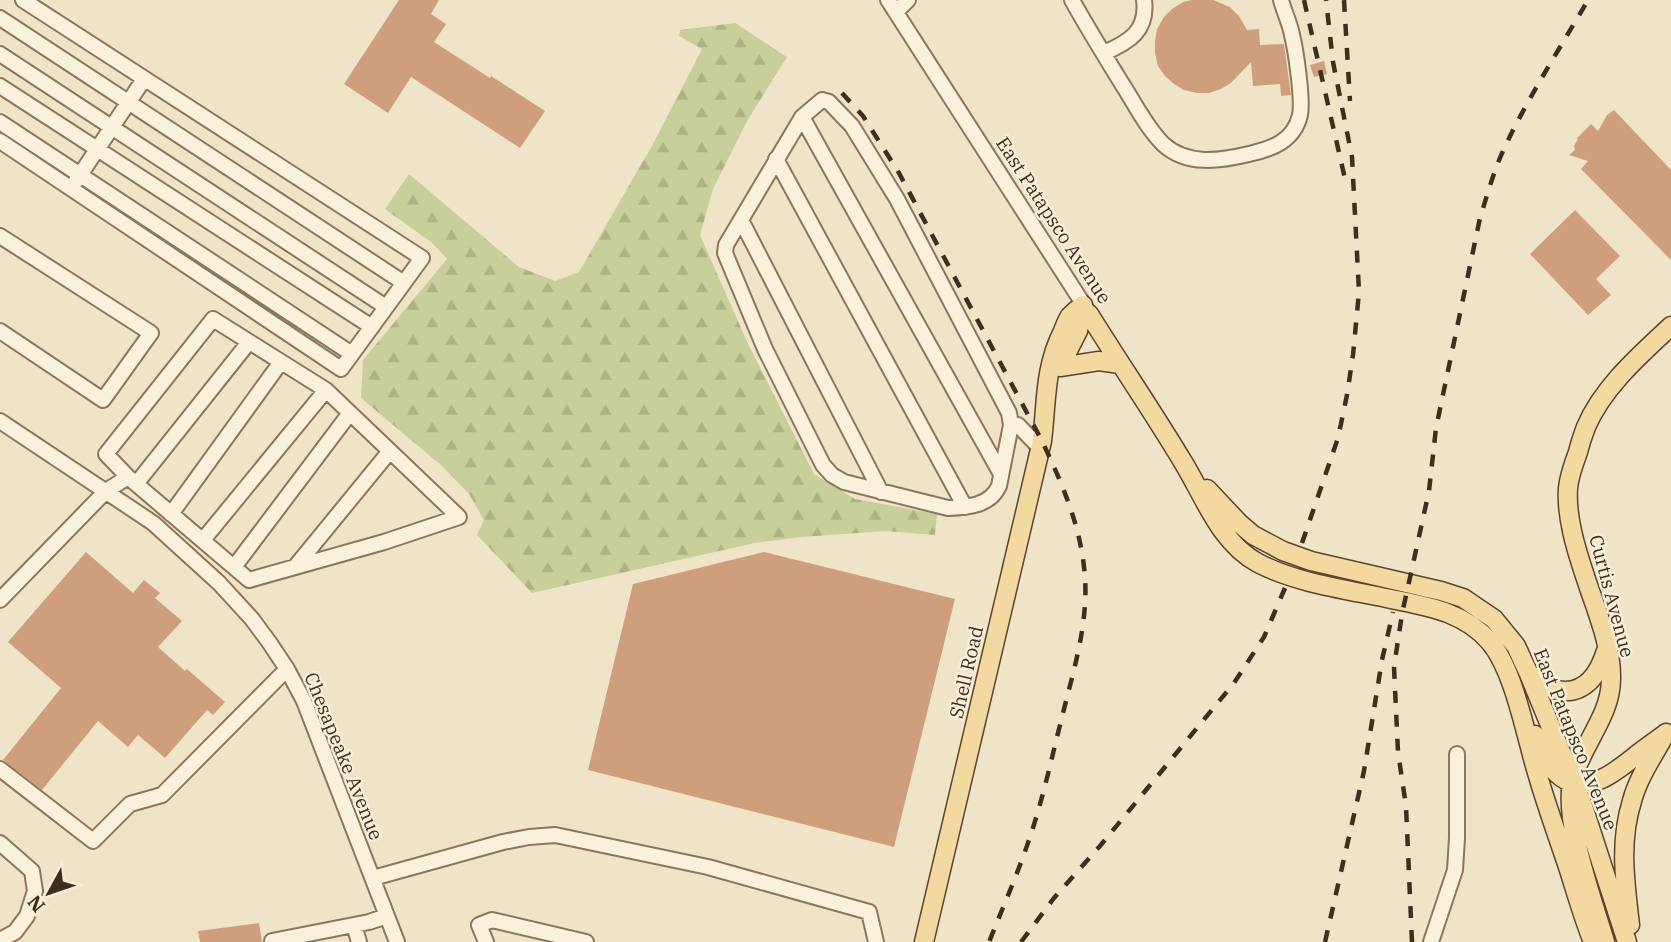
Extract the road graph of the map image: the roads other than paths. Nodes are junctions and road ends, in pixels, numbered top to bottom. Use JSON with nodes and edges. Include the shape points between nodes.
{"nodes":[{"id":1,"x":23,"y":0,"type":"edge"},
{"id":2,"x":908,"y":0,"type":"edge"},
{"id":3,"x":1072,"y":0,"type":"edge"},
{"id":4,"x":1144,"y":0,"type":"edge"},
{"id":5,"x":1280,"y":0,"type":"edge"},
{"id":6,"x":892,"y":6,"type":"edge"},
{"id":7,"x":0,"y":18,"type":"edge"},
{"id":8,"x":1104,"y":53,"type":"junction"},
{"id":9,"x":0,"y":54,"type":"edge"},
{"id":10,"x":144,"y":79,"type":"junction"},
{"id":11,"x":0,"y":86,"type":"edge"},
{"id":12,"x":128,"y":102,"type":"junction"},
{"id":13,"x":802,"y":117,"type":"junction"},
{"id":14,"x":0,"y":122,"type":"edge"},
{"id":15,"x":111,"y":127,"type":"junction"},
{"id":16,"x":0,"y":141,"type":"edge"},
{"id":17,"x":96,"y":148,"type":"junction"},
{"id":18,"x":776,"y":159,"type":"junction"},
{"id":19,"x":80,"y":175,"type":"junction"},
{"id":20,"x":71,"y":188,"type":"junction"},
{"id":21,"x":741,"y":220,"type":"junction"},
{"id":22,"x":0,"y":236,"type":"edge"},
{"id":23,"x":404,"y":283,"type":"junction"},
{"id":24,"x":386,"y":307,"type":"junction"},
{"id":25,"x":1086,"y":309,"type":"junction"},
{"id":26,"x":1671,"y":326,"type":"edge"},
{"id":27,"x":372,"y":327,"type":"junction"},
{"id":28,"x":0,"y":331,"type":"edge"},
{"id":29,"x":249,"y":342,"type":"junction"},
{"id":30,"x":352,"y":354,"type":"junction"},
{"id":31,"x":281,"y":362,"type":"junction"},
{"id":32,"x":1120,"y":364,"type":"junction"},
{"id":33,"x":1060,"y":367,"type":"junction"},
{"id":34,"x":326,"y":390,"type":"junction"},
{"id":35,"x":1045,"y":411,"type":"junction"},
{"id":36,"x":351,"y":413,"type":"junction"},
{"id":37,"x":0,"y":421,"type":"edge"},
{"id":38,"x":1011,"y":425,"type":"junction"},
{"id":39,"x":1040,"y":448,"type":"junction"},
{"id":40,"x":390,"y":450,"type":"junction"},
{"id":41,"x":1184,"y":463,"type":"junction"},
{"id":42,"x":1001,"y":474,"type":"junction"},
{"id":43,"x":132,"y":481,"type":"junction"},
{"id":44,"x":106,"y":491,"type":"junction"},
{"id":45,"x":881,"y":492,"type":"junction"},
{"id":46,"x":965,"y":507,"type":"junction"},
{"id":47,"x":171,"y":514,"type":"junction"},
{"id":48,"x":203,"y":540,"type":"junction"},
{"id":49,"x":234,"y":567,"type":"junction"},
{"id":50,"x":295,"y":567,"type":"junction"},
{"id":51,"x":0,"y":600,"type":"edge"},
{"id":52,"x":1608,"y":648,"type":"junction"},
{"id":53,"x":287,"y":669,"type":"junction"},
{"id":54,"x":1529,"y":674,"type":"junction"},
{"id":55,"x":1511,"y":681,"type":"junction"},
{"id":56,"x":1668,"y":731,"type":"edge"},
{"id":57,"x":1457,"y":754,"type":"dead end"},
{"id":58,"x":0,"y":769,"type":"edge"},
{"id":59,"x":1572,"y":782,"type":"junction"},
{"id":60,"x":0,"y":843,"type":"edge"},
{"id":61,"x":373,"y":878,"type":"junction"},
{"id":62,"x":387,"y":916,"type":"junction"},
{"id":63,"x":354,"y":925,"type":"junction"},
{"id":64,"x":0,"y":940,"type":"edge"},
{"id":65,"x":566,"y":940,"type":"edge"},
{"id":66,"x":272,"y":941,"type":"edge"},
{"id":67,"x":359,"y":942,"type":"edge"},
{"id":68,"x":397,"y":942,"type":"edge"},
{"id":69,"x":486,"y":942,"type":"edge"},
{"id":70,"x":586,"y":942,"type":"edge"},
{"id":71,"x":876,"y":942,"type":"edge"},
{"id":72,"x":924,"y":942,"type":"edge"},
{"id":73,"x":1431,"y":942,"type":"edge"},
{"id":74,"x":1593,"y":942,"type":"edge"},
{"id":75,"x":1605,"y":942,"type":"edge"},
{"id":76,"x":1630,"y":942,"type":"edge"}],
"edges":[{"from":1,"to":10,"type":"street"},
{"from":2,"to":6,"type":"street"},
{"from":3,"to":8,"type":"street"},
{"from":4,"to":8,"type":"street","via":[[1146,13],[1134,37]]},
{"from":5,"to":8,"type":"street","via":[[1292,35],[1300,113],[1295,129],[1272,149],[1206,161],[1174,152],[1146,122]]},
{"from":6,"to":25,"type":"street","name":"East Patapsco Avenue"},
{"from":7,"to":12,"type":"street"},
{"from":9,"to":15,"type":"street"},
{"from":10,"to":12,"type":"street"},
{"from":10,"to":23,"type":"street","via":[[422,258]]},
{"from":11,"to":17,"type":"street"},
{"from":12,"to":15,"type":"street"},
{"from":12,"to":23,"type":"street"},
{"from":13,"to":18,"type":"street"},
{"from":13,"to":38,"type":"street","via":[[822,100],[852,126],[897,199],[1009,413]]},
{"from":13,"to":42,"type":"street"},
{"from":14,"to":19,"type":"street"},
{"from":15,"to":17,"type":"street"},
{"from":15,"to":24,"type":"street"},
{"from":16,"to":20,"type":"street"},
{"from":17,"to":19,"type":"street"},
{"from":17,"to":27,"type":"street"},
{"from":18,"to":21,"type":"street"},
{"from":18,"to":46,"type":"street"},
{"from":19,"to":20,"type":"street"},
{"from":19,"to":30,"type":"street"},
{"from":20,"to":30,"type":"street","via":[[341,369]]},
{"from":21,"to":45,"type":"street"},
{"from":21,"to":45,"type":"street","via":[[725,253],[765,349],[823,465],[844,482]]},
{"from":22,"to":28,"type":"street","via":[[151,333],[103,400]]},
{"from":23,"to":24,"type":"street"},
{"from":24,"to":27,"type":"street"},
{"from":25,"to":32,"type":"main road","name":"East Patapsco Avenue"},
{"from":25,"to":33,"type":"main road","name":"Shell Road"},
{"from":25,"to":35,"type":"main road","name":"Shell Road","via":[[1070,316],[1052,358]]},
{"from":26,"to":52,"type":"main road","name":"Curtis Avenue","via":[[1603,398],[1587,425],[1568,488],[1577,552]]},
{"from":27,"to":30,"type":"street"},
{"from":29,"to":31,"type":"street"},
{"from":29,"to":43,"type":"street"},
{"from":29,"to":43,"type":"street","via":[[213,319],[106,454]]},
{"from":31,"to":34,"type":"street"},
{"from":31,"to":47,"type":"street"},
{"from":32,"to":33,"type":"main road","via":[[1099,361]]},
{"from":32,"to":41,"type":"main road","name":"East Patapsco Avenue"},
{"from":33,"to":35,"type":"main road","name":"Shell Road"},
{"from":34,"to":36,"type":"street"},
{"from":34,"to":48,"type":"street"},
{"from":35,"to":39,"type":"main road","name":"Shell Road"},
{"from":36,"to":40,"type":"street"},
{"from":36,"to":49,"type":"street"},
{"from":37,"to":44,"type":"street","name":"Chesapeake Avenue"},
{"from":38,"to":39,"type":"street","via":[[1018,425]]},
{"from":38,"to":42,"type":"street"},
{"from":39,"to":72,"type":"main road","name":"Shell Road"},
{"from":40,"to":50,"type":"street"},
{"from":40,"to":50,"type":"street","via":[[459,517]]},
{"from":41,"to":54,"type":"main road","name":"East Patapsco Avenue","via":[[1239,523],[1283,551],[1463,598],[1507,633]]},
{"from":41,"to":55,"type":"main road","name":"East Patapsco Avenue","via":[[1219,524],[1256,562],[1305,580],[1454,615],[1492,645]]},
{"from":42,"to":46,"type":"street","via":[[991,499]]},
{"from":43,"to":44,"type":"street"},
{"from":43,"to":47,"type":"street"},
{"from":44,"to":51,"type":"street"},
{"from":44,"to":53,"type":"street","name":"Chesapeake Avenue","via":[[153,523],[219,583],[252,619]]},
{"from":45,"to":46,"type":"street","via":[[948,508]]},
{"from":47,"to":48,"type":"street"},
{"from":48,"to":49,"type":"street"},
{"from":49,"to":50,"type":"street","via":[[249,580]]},
{"from":52,"to":54,"type":"main road","via":[[1595,676],[1575,690],[1548,686]]},
{"from":52,"to":59,"type":"main road","name":"Curtis Avenue","via":[[1610,694]]},
{"from":53,"to":58,"type":"street","via":[[162,795],[130,804],[93,841]]},
{"from":53,"to":61,"type":"street","name":"Chesapeake Avenue","via":[[319,737]]},
{"from":54,"to":59,"type":"main road","name":"East Patapsco Avenue"},
{"from":55,"to":59,"type":"main road","via":[[1550,765]]},
{"from":55,"to":74,"type":"main road","name":"East Patapsco Avenue"},
{"from":56,"to":59,"type":"main road","via":[[1606,778]]},
{"from":56,"to":76,"type":"main road","via":[[1636,789],[1625,825]]},
{"from":57,"to":73,"type":"street","via":[[1455,870]]},
{"from":59,"to":75,"type":"main road","name":"Curtis Avenue","via":[[1577,846]]},
{"from":59,"to":76,"type":"main road","name":"East Patapsco Avenue"},
{"from":60,"to":64,"type":"street","via":[[32,871],[35,891],[27,916],[15,932]]},
{"from":61,"to":62,"type":"street","name":"Chesapeake Avenue"},
{"from":61,"to":71,"type":"street","via":[[503,842],[555,835],[708,867],[869,912]]},
{"from":62,"to":63,"type":"street"},
{"from":62,"to":68,"type":"street","name":"Chesapeake Avenue"},
{"from":63,"to":66,"type":"street"},
{"from":63,"to":67,"type":"street"},
{"from":65,"to":69,"type":"street","via":[[492,920],[480,925]]},
{"from":65,"to":70,"type":"street"}]}
